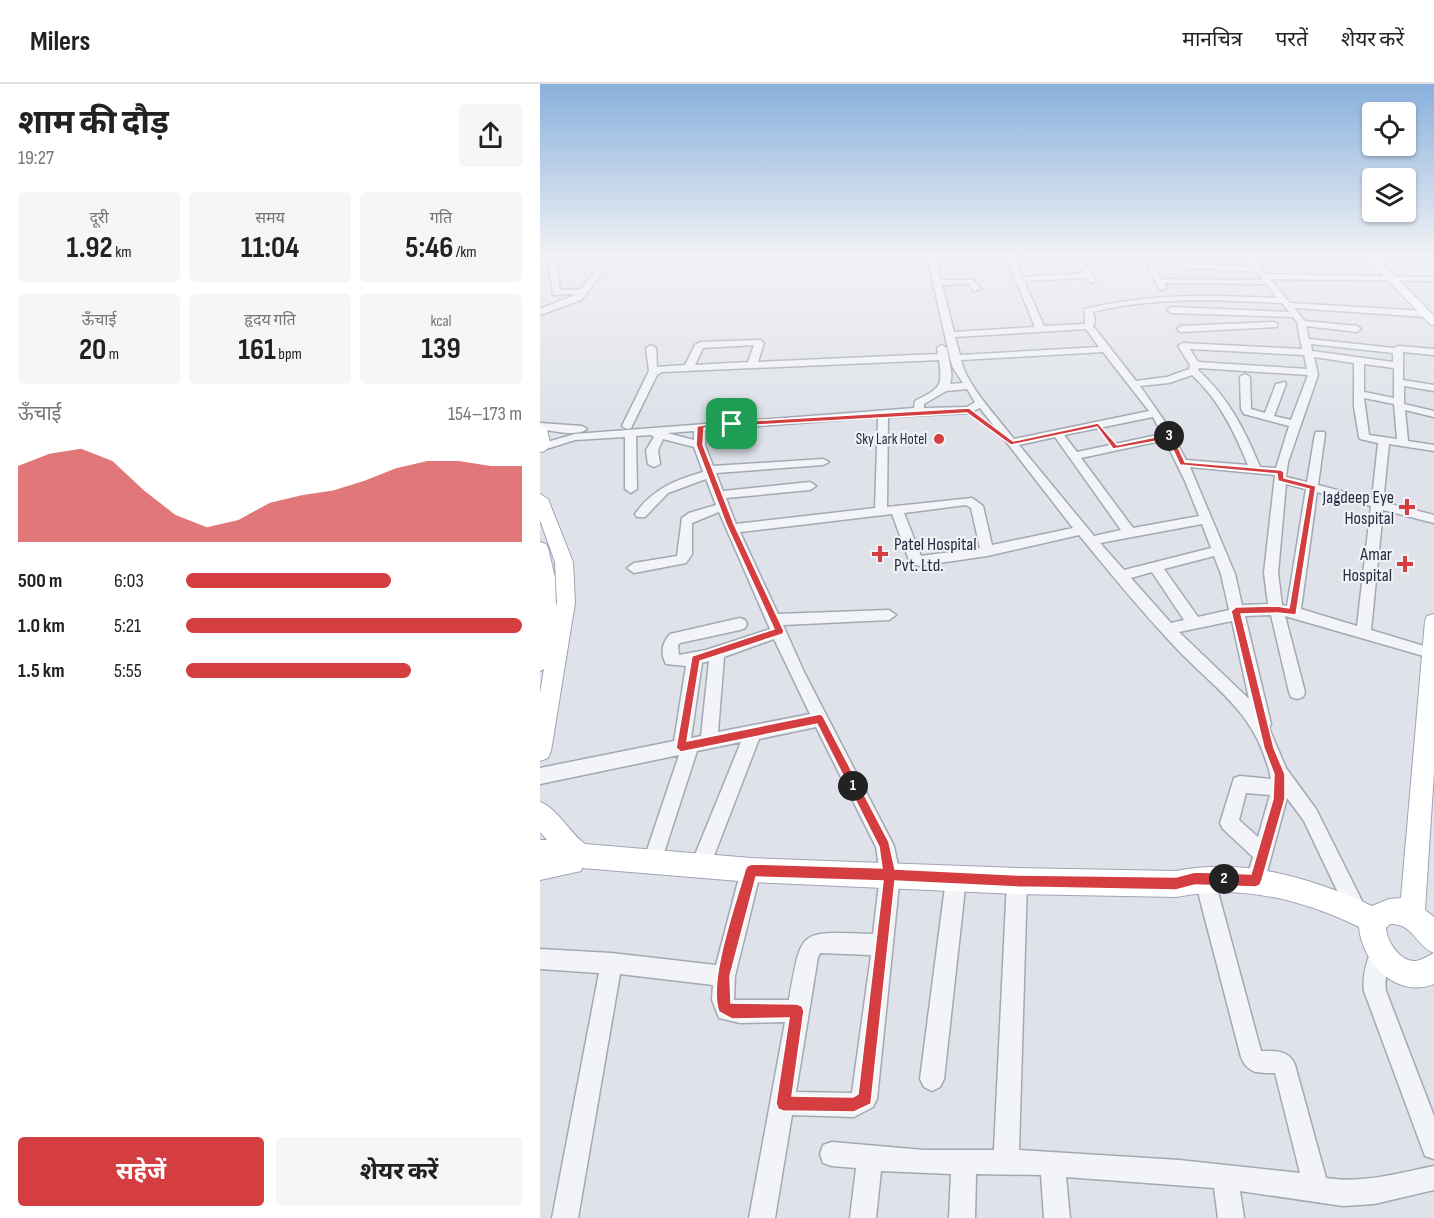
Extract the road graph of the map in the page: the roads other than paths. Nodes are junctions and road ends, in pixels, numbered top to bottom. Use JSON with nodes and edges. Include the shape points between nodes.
{"nodes":[{"id":1,"x":934,"y":309,"type":"edge"},
{"id":2,"x":942,"y":309,"type":"edge"},
{"id":3,"x":1032,"y":309,"type":"edge"},
{"id":4,"x":1098,"y":309,"type":"edge"},
{"id":5,"x":1290,"y":309,"type":"edge"},
{"id":6,"x":1343,"y":309,"type":"edge"},
{"id":7,"x":1171,"y":310,"type":"joint"},
{"id":8,"x":1430,"y":318,"type":"edge"},
{"id":9,"x":1298,"y":322,"type":"junction"},
{"id":10,"x":1279,"y":325,"type":"dead end"},
{"id":11,"x":1088,"y":326,"type":"junction"},
{"id":12,"x":1040,"y":328,"type":"junction"},
{"id":13,"x":1357,"y":328,"type":"dead end"},
{"id":14,"x":1181,"y":329,"type":"junction"},
{"id":15,"x":949,"y":335,"type":"junction"},
{"id":16,"x":1193,"y":346,"type":"junction"},
{"id":17,"x":651,"y":348,"type":"dead end"},
{"id":18,"x":1105,"y":349,"type":"junction"},
{"id":19,"x":1307,"y":349,"type":"junction"},
{"id":20,"x":1397,"y":351,"type":"junction"},
{"id":21,"x":1434,"y":352,"type":"edge"},
{"id":22,"x":944,"y":357,"type":"junction"},
{"id":23,"x":955,"y":358,"type":"junction"},
{"id":24,"x":1359,"y":361,"type":"junction"},
{"id":25,"x":752,"y":365,"type":"junction"},
{"id":26,"x":1398,"y":366,"type":"junction"},
{"id":27,"x":689,"y":367,"type":"junction"},
{"id":28,"x":1194,"y":368,"type":"junction"},
{"id":29,"x":654,"y":371,"type":"junction"},
{"id":30,"x":1312,"y":372,"type":"junction"},
{"id":31,"x":1245,"y":377,"type":"dead end"},
{"id":32,"x":1399,"y":382,"type":"junction"},
{"id":33,"x":1134,"y":384,"type":"junction"},
{"id":34,"x":1281,"y":384,"type":"dead end"},
{"id":35,"x":969,"y":386,"type":"junction"},
{"id":36,"x":943,"y":388,"type":"junction"},
{"id":37,"x":1434,"y":388,"type":"edge"},
{"id":38,"x":1360,"y":394,"type":"junction"},
{"id":39,"x":981,"y":403,"type":"junction"},
{"id":40,"x":1399,"y":404,"type":"junction"},
{"id":41,"x":920,"y":407,"type":"junction"},
{"id":42,"x":969,"y":410,"type":"junction"},
{"id":43,"x":1156,"y":413,"type":"junction"},
{"id":44,"x":882,"y":414,"type":"junction"},
{"id":45,"x":1434,"y":414,"type":"edge"},
{"id":46,"x":1268,"y":418,"type":"junction"},
{"id":47,"x":1296,"y":425,"type":"junction"},
{"id":48,"x":700,"y":426,"type":"junction"},
{"id":49,"x":540,"y":427,"type":"edge"},
{"id":50,"x":628,"y":429,"type":"junction"},
{"id":51,"x":644,"y":431,"type":"junction"},
{"id":52,"x":1057,"y":433,"type":"junction"},
{"id":53,"x":1320,"y":434,"type":"dead end"},
{"id":54,"x":660,"y":435,"type":"junction"},
{"id":55,"x":1107,"y":436,"type":"junction"},
{"id":56,"x":1170,"y":436,"type":"junction"},
{"id":57,"x":1009,"y":440,"type":"junction"},
{"id":58,"x":1384,"y":441,"type":"junction"},
{"id":59,"x":1403,"y":443,"type":"junction"},
{"id":60,"x":699,"y":445,"type":"junction"},
{"id":61,"x":540,"y":448,"type":"edge"},
{"id":62,"x":1434,"y":448,"type":"edge"},
{"id":63,"x":1074,"y":456,"type":"junction"},
{"id":64,"x":823,"y":462,"type":"dead end"},
{"id":65,"x":654,"y":464,"type":"dead end"},
{"id":66,"x":1183,"y":464,"type":"junction"},
{"id":67,"x":1255,"y":469,"type":"junction"},
{"id":68,"x":709,"y":472,"type":"junction"},
{"id":69,"x":1280,"y":476,"type":"junction"},
{"id":70,"x":810,"y":486,"type":"dead end"},
{"id":71,"x":1313,"y":487,"type":"junction"},
{"id":72,"x":631,"y":489,"type":"dead end"},
{"id":73,"x":540,"y":499,"type":"edge"},
{"id":74,"x":721,"y":501,"type":"junction"},
{"id":75,"x":1377,"y":504,"type":"junction"},
{"id":76,"x":897,"y":510,"type":"junction"},
{"id":77,"x":881,"y":513,"type":"junction"},
{"id":78,"x":641,"y":514,"type":"dead end"},
{"id":79,"x":1206,"y":519,"type":"junction"},
{"id":80,"x":1434,"y":519,"type":"edge"},
{"id":81,"x":732,"y":529,"type":"junction"},
{"id":82,"x":1130,"y":533,"type":"junction"},
{"id":83,"x":1086,"y":536,"type":"junction"},
{"id":84,"x":540,"y":548,"type":"edge"},
{"id":85,"x":1219,"y":550,"type":"junction"},
{"id":86,"x":987,"y":551,"type":"junction"},
{"id":87,"x":1155,"y":567,"type":"junction"},
{"id":88,"x":634,"y":568,"type":"dead end"},
{"id":89,"x":550,"y":575,"type":"edge"},
{"id":90,"x":1120,"y":576,"type":"junction"},
{"id":91,"x":1277,"y":609,"type":"junction"},
{"id":92,"x":1293,"y":612,"type":"junction"},
{"id":93,"x":1236,"y":613,"type":"junction"},
{"id":94,"x":889,"y":615,"type":"dead end"},
{"id":95,"x":544,"y":618,"type":"edge"},
{"id":96,"x":1434,"y":621,"type":"edge"},
{"id":97,"x":1193,"y":622,"type":"junction"},
{"id":98,"x":740,"y":624,"type":"dead end"},
{"id":99,"x":777,"y":626,"type":"junction"},
{"id":100,"x":1167,"y":629,"type":"junction"},
{"id":101,"x":1363,"y":633,"type":"junction"},
{"id":102,"x":717,"y":652,"type":"junction"},
{"id":103,"x":1431,"y":654,"type":"junction"},
{"id":104,"x":695,"y":658,"type":"junction"},
{"id":105,"x":540,"y":663,"type":"edge"},
{"id":106,"x":1297,"y":692,"type":"dead end"},
{"id":107,"x":820,"y":719,"type":"junction"},
{"id":108,"x":753,"y":733,"type":"junction"},
{"id":109,"x":709,"y":742,"type":"junction"},
{"id":110,"x":686,"y":747,"type":"junction"},
{"id":111,"x":1269,"y":748,"type":"junction"},
{"id":112,"x":540,"y":751,"type":"edge"},
{"id":113,"x":540,"y":776,"type":"edge"},
{"id":114,"x":1280,"y":781,"type":"junction"},
{"id":115,"x":540,"y":813,"type":"edge"},
{"id":116,"x":540,"y":852,"type":"edge"},
{"id":117,"x":1263,"y":854,"type":"junction"},
{"id":118,"x":592,"y":857,"type":"junction"},
{"id":119,"x":652,"y":862,"type":"junction"},
{"id":120,"x":700,"y":867,"type":"junction"},
{"id":121,"x":540,"y":868,"type":"edge"},
{"id":122,"x":752,"y":870,"type":"junction"},
{"id":123,"x":890,"y":875,"type":"junction"},
{"id":124,"x":956,"y":879,"type":"junction"},
{"id":125,"x":1256,"y":880,"type":"junction"},
{"id":126,"x":1017,"y":881,"type":"junction"},
{"id":127,"x":1176,"y":884,"type":"junction"},
{"id":128,"x":1208,"y":892,"type":"junction"},
{"id":129,"x":1412,"y":916,"type":"junction"},
{"id":130,"x":1371,"y":930,"type":"junction"},
{"id":131,"x":1434,"y":940,"type":"edge"},
{"id":132,"x":882,"y":945,"type":"junction"},
{"id":133,"x":540,"y":959,"type":"edge"},
{"id":134,"x":611,"y":963,"type":"junction"},
{"id":135,"x":1432,"y":972,"type":"edge"},
{"id":136,"x":724,"y":976,"type":"junction"},
{"id":137,"x":797,"y":1011,"type":"junction"},
{"id":138,"x":932,"y":1079,"type":"dead end"},
{"id":139,"x":783,"y":1103,"type":"junction"},
{"id":140,"x":1434,"y":1147,"type":"edge"},
{"id":141,"x":832,"y":1154,"type":"dead end"},
{"id":142,"x":870,"y":1158,"type":"junction"},
{"id":143,"x":1006,"y":1163,"type":"junction"},
{"id":144,"x":964,"y":1164,"type":"junction"},
{"id":145,"x":1052,"y":1164,"type":"junction"},
{"id":146,"x":1225,"y":1177,"type":"junction"},
{"id":147,"x":1434,"y":1178,"type":"edge"},
{"id":148,"x":1317,"y":1189,"type":"junction"},
{"id":149,"x":566,"y":1218,"type":"edge"},
{"id":150,"x":762,"y":1218,"type":"edge"},
{"id":151,"x":863,"y":1218,"type":"edge"},
{"id":152,"x":962,"y":1218,"type":"edge"},
{"id":153,"x":1057,"y":1218,"type":"edge"},
{"id":154,"x":1231,"y":1218,"type":"edge"}],
"edges":[{"from":1,"to":22,"type":"street"},
{"from":2,"to":15,"type":"street"},
{"from":3,"to":12,"type":"street"},
{"from":4,"to":11,"type":"street","via":[[1087,312],[1091,321]]},
{"from":5,"to":9,"type":"street"},
{"from":6,"to":8,"type":"street"},
{"from":7,"to":9,"type":"street"},
{"from":7,"to":14,"type":"street"},
{"from":9,"to":13,"type":"street"},
{"from":9,"to":19,"type":"street"},
{"from":10,"to":14,"type":"street"},
{"from":11,"to":12,"type":"street"},
{"from":11,"to":18,"type":"street"},
{"from":12,"to":15,"type":"street"},
{"from":14,"to":16,"type":"street"},
{"from":15,"to":23,"type":"street"},
{"from":16,"to":19,"type":"street"},
{"from":16,"to":28,"type":"street","via":[[1182,347]]},
{"from":17,"to":29,"type":"street"},
{"from":18,"to":23,"type":"street"},
{"from":18,"to":33,"type":"street"},
{"from":19,"to":20,"type":"street"},
{"from":19,"to":24,"type":"street"},
{"from":19,"to":30,"type":"street"},
{"from":20,"to":21,"type":"street","via":[[1401,348]]},
{"from":20,"to":26,"type":"street"},
{"from":22,"to":25,"type":"street"},
{"from":22,"to":36,"type":"street","via":[[948,380]]},
{"from":23,"to":35,"type":"street"},
{"from":24,"to":26,"type":"street"},
{"from":24,"to":38,"type":"street"},
{"from":25,"to":27,"type":"street"},
{"from":25,"to":27,"type":"street","via":[[759,342],[700,345]]},
{"from":26,"to":32,"type":"street"},
{"from":27,"to":29,"type":"street"},
{"from":28,"to":30,"type":"street"},
{"from":28,"to":33,"type":"street","via":[[1169,380]]},
{"from":28,"to":67,"type":"street","via":[[1224,403]]},
{"from":29,"to":50,"type":"street"},
{"from":30,"to":47,"type":"street"},
{"from":31,"to":46,"type":"street","via":[[1246,410]]},
{"from":32,"to":37,"type":"street"},
{"from":32,"to":40,"type":"street"},
{"from":33,"to":43,"type":"street"},
{"from":34,"to":46,"type":"street"},
{"from":35,"to":36,"type":"street"},
{"from":35,"to":39,"type":"street"},
{"from":36,"to":41,"type":"street"},
{"from":38,"to":40,"type":"street"},
{"from":38,"to":58,"type":"street","via":[[1363,435]]},
{"from":39,"to":42,"type":"street"},
{"from":39,"to":57,"type":"street"},
{"from":40,"to":45,"type":"street"},
{"from":40,"to":59,"type":"street"},
{"from":41,"to":42,"type":"street"},
{"from":41,"to":44,"type":"street"},
{"from":41,"to":50,"type":"street"},
{"from":42,"to":57,"type":"street"},
{"from":43,"to":55,"type":"street"},
{"from":43,"to":56,"type":"street"},
{"from":44,"to":48,"type":"street"},
{"from":44,"to":77,"type":"street"},
{"from":46,"to":47,"type":"street"},
{"from":47,"to":69,"type":"street","via":[[1286,446]]},
{"from":48,"to":51,"type":"street"},
{"from":48,"to":60,"type":"street"},
{"from":49,"to":50,"type":"street"},
{"from":49,"to":61,"type":"main road"},
{"from":50,"to":51,"type":"street"},
{"from":50,"to":61,"type":"street","via":[[556,441]]},
{"from":50,"to":72,"type":"street"},
{"from":51,"to":54,"type":"street"},
{"from":52,"to":55,"type":"street"},
{"from":52,"to":57,"type":"street"},
{"from":52,"to":63,"type":"street"},
{"from":53,"to":71,"type":"street"},
{"from":54,"to":60,"type":"street"},
{"from":54,"to":65,"type":"street","via":[[652,450]]},
{"from":55,"to":56,"type":"street"},
{"from":55,"to":63,"type":"street"},
{"from":56,"to":66,"type":"street"},
{"from":57,"to":83,"type":"street"},
{"from":58,"to":59,"type":"street"},
{"from":58,"to":75,"type":"street"},
{"from":59,"to":62,"type":"street"},
{"from":60,"to":68,"type":"street"},
{"from":63,"to":82,"type":"street"},
{"from":64,"to":68,"type":"street"},
{"from":66,"to":67,"type":"street"},
{"from":66,"to":79,"type":"street"},
{"from":67,"to":69,"type":"street"},
{"from":68,"to":74,"type":"street"},
{"from":68,"to":78,"type":"street","via":[[665,488]]},
{"from":69,"to":71,"type":"street"},
{"from":69,"to":91,"type":"street","via":[[1271,573]]},
{"from":70,"to":74,"type":"street"},
{"from":71,"to":75,"type":"street"},
{"from":71,"to":92,"type":"street"},
{"from":73,"to":89,"type":"main road"},
{"from":74,"to":81,"type":"street"},
{"from":74,"to":88,"type":"street","via":[[687,519],[685,554],[681,560]]},
{"from":75,"to":80,"type":"street"},
{"from":75,"to":101,"type":"street"},
{"from":76,"to":77,"type":"street"},
{"from":76,"to":86,"type":"street","via":[[916,560]]},
{"from":76,"to":86,"type":"street","via":[[972,501]]},
{"from":77,"to":81,"type":"street"},
{"from":79,"to":82,"type":"street"},
{"from":79,"to":85,"type":"street"},
{"from":81,"to":99,"type":"street"},
{"from":82,"to":83,"type":"street"},
{"from":83,"to":86,"type":"street"},
{"from":83,"to":90,"type":"street"},
{"from":84,"to":89,"type":"main road"},
{"from":85,"to":87,"type":"street"},
{"from":85,"to":93,"type":"street"},
{"from":87,"to":90,"type":"street"},
{"from":87,"to":97,"type":"street"},
{"from":89,"to":95,"type":"main road","via":[[549,610]]},
{"from":89,"to":112,"type":"main road","via":[[566,603]]},
{"from":90,"to":100,"type":"street"},
{"from":91,"to":92,"type":"street"},
{"from":91,"to":93,"type":"street"},
{"from":91,"to":106,"type":"street"},
{"from":92,"to":101,"type":"street"},
{"from":93,"to":97,"type":"street"},
{"from":93,"to":111,"type":"street"},
{"from":94,"to":99,"type":"street"},
{"from":95,"to":105,"type":"main road"},
{"from":96,"to":103,"type":"main road"},
{"from":97,"to":100,"type":"street"},
{"from":98,"to":104,"type":"street","via":[[671,641],[673,662]]},
{"from":99,"to":102,"type":"street"},
{"from":99,"to":107,"type":"street"},
{"from":100,"to":111,"type":"street","via":[[1240,699]]},
{"from":101,"to":103,"type":"street"},
{"from":102,"to":104,"type":"street"},
{"from":102,"to":109,"type":"street"},
{"from":103,"to":129,"type":"main road"},
{"from":104,"to":110,"type":"street"},
{"from":107,"to":108,"type":"street"},
{"from":107,"to":123,"type":"street","via":[[885,846]]},
{"from":108,"to":109,"type":"street"},
{"from":108,"to":120,"type":"street"},
{"from":109,"to":110,"type":"street"},
{"from":110,"to":113,"type":"street"},
{"from":110,"to":119,"type":"street"},
{"from":111,"to":114,"type":"street"},
{"from":114,"to":117,"type":"street"},
{"from":114,"to":117,"type":"street","via":[[1240,784],[1228,824]]},
{"from":114,"to":130,"type":"street","via":[[1305,806]]},
{"from":115,"to":118,"type":"main road","via":[[563,842]]},
{"from":116,"to":118,"type":"main road"},
{"from":117,"to":125,"type":"street"},
{"from":118,"to":119,"type":"main road"},
{"from":118,"to":121,"type":"main road"},
{"from":119,"to":120,"type":"main road"},
{"from":120,"to":122,"type":"main road"},
{"from":122,"to":123,"type":"main road"},
{"from":122,"to":136,"type":"street"},
{"from":123,"to":124,"type":"main road"},
{"from":123,"to":132,"type":"street"},
{"from":124,"to":126,"type":"main road"},
{"from":124,"to":138,"type":"street"},
{"from":125,"to":127,"type":"main road","via":[[1195,878]]},
{"from":125,"to":130,"type":"main road","via":[[1313,893]]},
{"from":126,"to":127,"type":"main road"},
{"from":126,"to":143,"type":"street"},
{"from":127,"to":128,"type":"main road"},
{"from":128,"to":130,"type":"main road","via":[[1257,893],[1313,905]]},
{"from":128,"to":148,"type":"street","via":[[1252,1057],[1256,1062],[1284,1065]]},
{"from":129,"to":130,"type":"main road","via":[[1393,910],[1378,916]]},
{"from":129,"to":131,"type":"main road"},
{"from":130,"to":135,"type":"main road","via":[[1392,965],[1412,975]]},
{"from":130,"to":140,"type":"street","via":[[1375,991]]},
{"from":132,"to":137,"type":"street","via":[[814,945],[808,952]]},
{"from":132,"to":139,"type":"street","via":[[865,1099],[854,1104]]},
{"from":133,"to":134,"type":"street"},
{"from":134,"to":136,"type":"street"},
{"from":134,"to":149,"type":"street"},
{"from":136,"to":137,"type":"street","via":[[723,1000],[727,1010]]},
{"from":137,"to":139,"type":"street"},
{"from":139,"to":150,"type":"street"},
{"from":141,"to":142,"type":"street"},
{"from":142,"to":144,"type":"street"},
{"from":142,"to":151,"type":"street"},
{"from":143,"to":144,"type":"street"},
{"from":143,"to":145,"type":"street"},
{"from":144,"to":152,"type":"street"},
{"from":145,"to":146,"type":"street"},
{"from":145,"to":153,"type":"street"},
{"from":146,"to":148,"type":"street"},
{"from":146,"to":154,"type":"street"},
{"from":147,"to":148,"type":"street","via":[[1358,1193]]}]}
